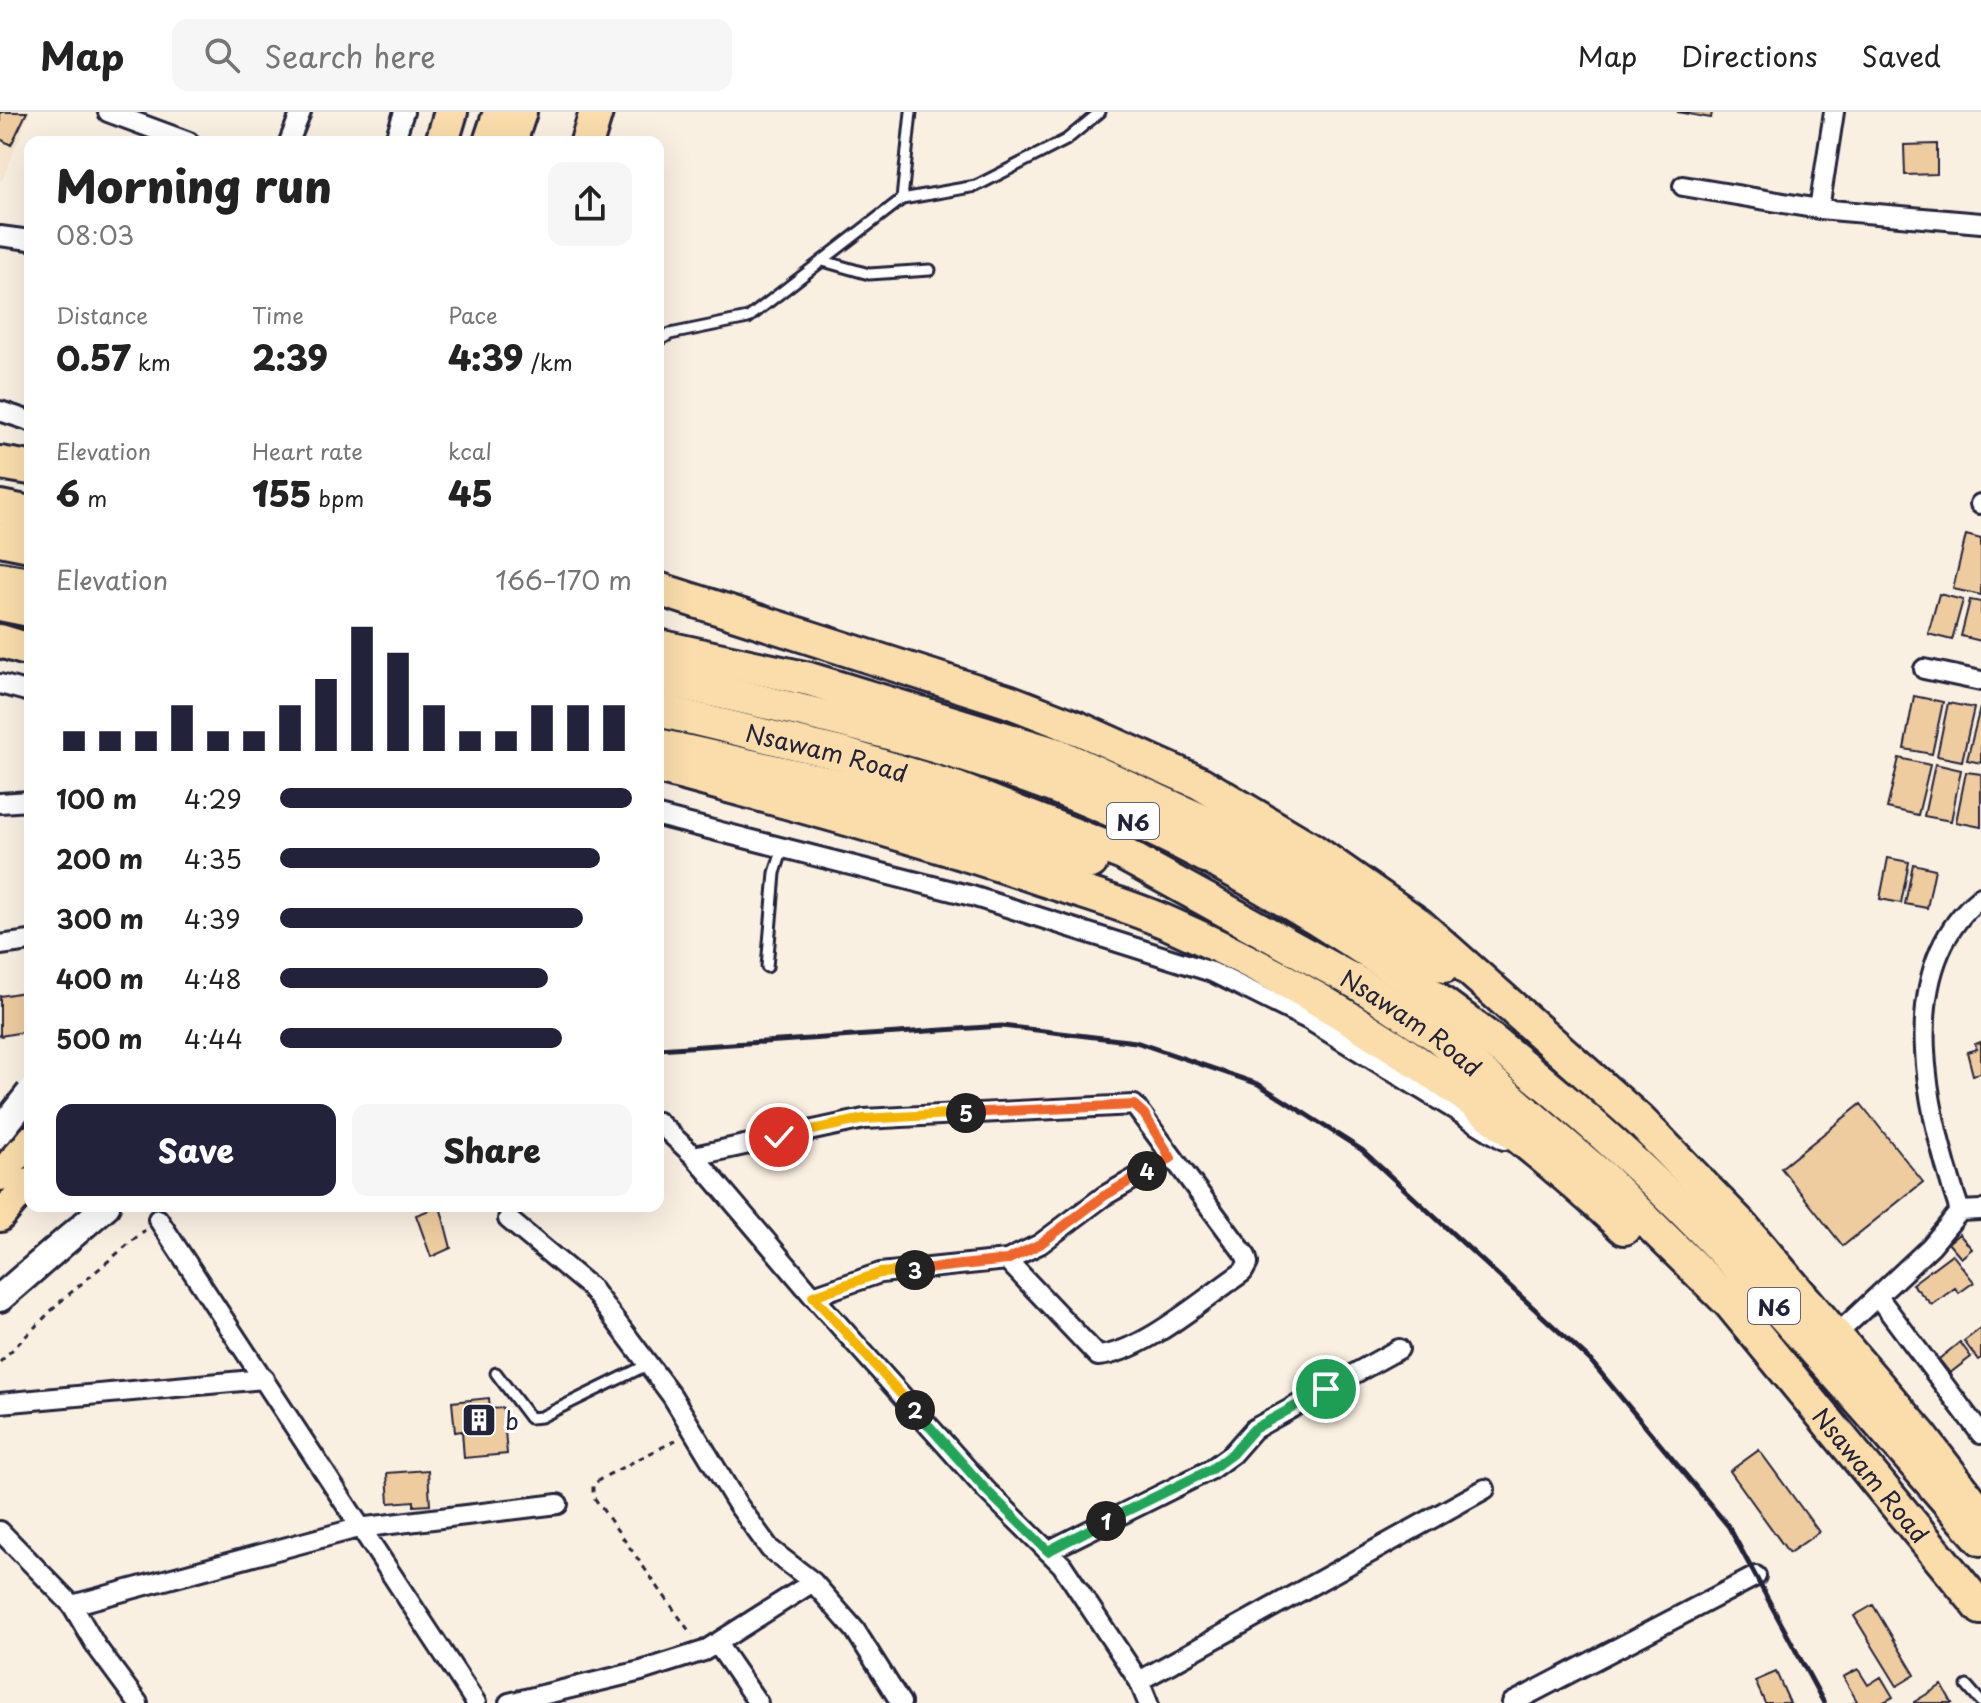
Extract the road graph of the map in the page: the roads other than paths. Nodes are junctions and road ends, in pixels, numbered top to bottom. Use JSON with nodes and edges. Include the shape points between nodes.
{"nodes":[{"id":1,"x":108,"y":112,"type":"edge"},
{"id":2,"x":301,"y":112,"type":"edge"},
{"id":3,"x":404,"y":112,"type":"edge"},
{"id":4,"x":451,"y":112,"type":"edge"},
{"id":5,"x":498,"y":112,"type":"edge"},
{"id":6,"x":522,"y":112,"type":"edge"},
{"id":7,"x":596,"y":112,"type":"edge"},
{"id":8,"x":911,"y":112,"type":"edge"},
{"id":9,"x":1100,"y":112,"type":"edge"},
{"id":10,"x":1834,"y":112,"type":"edge"},
{"id":11,"x":173,"y":136,"type":"edge"},
{"id":12,"x":291,"y":136,"type":"edge"},
{"id":13,"x":396,"y":136,"type":"edge"},
{"id":14,"x":444,"y":136,"type":"edge"},
{"id":15,"x":490,"y":136,"type":"edge"},
{"id":16,"x":514,"y":136,"type":"edge"},
{"id":17,"x":589,"y":136,"type":"edge"},
{"id":18,"x":1683,"y":186,"type":"dead end"},
{"id":19,"x":902,"y":199,"type":"junction"},
{"id":20,"x":1819,"y":209,"type":"junction"},
{"id":21,"x":1981,"y":223,"type":"edge"},
{"id":22,"x":0,"y":236,"type":"edge"},
{"id":23,"x":24,"y":239,"type":"edge"},
{"id":24,"x":823,"y":261,"type":"junction"},
{"id":25,"x":930,"y":270,"type":"dead end"},
{"id":26,"x":664,"y":338,"type":"edge"},
{"id":27,"x":0,"y":411,"type":"edge"},
{"id":28,"x":24,"y":419,"type":"edge"},
{"id":29,"x":0,"y":463,"type":"edge"},
{"id":30,"x":24,"y":467,"type":"edge"},
{"id":31,"x":0,"y":507,"type":"edge"},
{"id":32,"x":24,"y":512,"type":"edge"},
{"id":33,"x":0,"y":539,"type":"edge"},
{"id":34,"x":24,"y":544,"type":"edge"},
{"id":35,"x":0,"y":579,"type":"edge"},
{"id":36,"x":24,"y":583,"type":"edge"},
{"id":37,"x":664,"y":591,"type":"edge"},
{"id":38,"x":0,"y":604,"type":"edge"},
{"id":39,"x":24,"y":609,"type":"edge"},
{"id":40,"x":664,"y":612,"type":"edge"},
{"id":41,"x":0,"y":639,"type":"edge"},
{"id":42,"x":24,"y":641,"type":"edge"},
{"id":43,"x":825,"y":643,"type":"junction"},
{"id":44,"x":664,"y":647,"type":"edge"},
{"id":45,"x":24,"y":648,"type":"edge"},
{"id":46,"x":1924,"y":669,"type":"dead end"},
{"id":47,"x":664,"y":679,"type":"edge"},
{"id":48,"x":1981,"y":681,"type":"edge"},
{"id":49,"x":0,"y":684,"type":"edge"},
{"id":50,"x":24,"y":690,"type":"edge"},
{"id":51,"x":664,"y":711,"type":"edge"},
{"id":52,"x":664,"y":746,"type":"edge"},
{"id":53,"x":664,"y":769,"type":"edge"},
{"id":54,"x":24,"y":801,"type":"edge"},
{"id":55,"x":0,"y":803,"type":"edge"},
{"id":56,"x":664,"y":817,"type":"edge"},
{"id":57,"x":784,"y":845,"type":"junction"},
{"id":58,"x":1177,"y":887,"type":"junction"},
{"id":59,"x":1981,"y":897,"type":"edge"},
{"id":60,"x":24,"y":942,"type":"edge"},
{"id":61,"x":0,"y":945,"type":"edge"},
{"id":62,"x":767,"y":967,"type":"dead end"},
{"id":63,"x":1509,"y":1005,"type":"junction"},
{"id":64,"x":24,"y":1101,"type":"edge"},
{"id":65,"x":664,"y":1128,"type":"edge"},
{"id":66,"x":0,"y":1131,"type":"edge"},
{"id":67,"x":24,"y":1147,"type":"edge"},
{"id":68,"x":1529,"y":1147,"type":"junction"},
{"id":69,"x":694,"y":1156,"type":"junction"},
{"id":70,"x":1171,"y":1158,"type":"junction"},
{"id":71,"x":0,"y":1176,"type":"edge"},
{"id":72,"x":24,"y":1189,"type":"edge"},
{"id":73,"x":1981,"y":1210,"type":"edge"},
{"id":74,"x":1960,"y":1211,"type":"junction"},
{"id":75,"x":99,"y":1212,"type":"edge"},
{"id":76,"x":0,"y":1217,"type":"edge"},
{"id":77,"x":158,"y":1219,"type":"road end"},
{"id":78,"x":508,"y":1219,"type":"dead end"},
{"id":79,"x":1007,"y":1260,"type":"junction"},
{"id":80,"x":813,"y":1296,"type":"junction"},
{"id":81,"x":1878,"y":1297,"type":"junction"},
{"id":82,"x":0,"y":1298,"type":"edge"},
{"id":83,"x":1836,"y":1335,"type":"junction"},
{"id":84,"x":1399,"y":1349,"type":"dead end"},
{"id":85,"x":647,"y":1365,"type":"junction"},
{"id":86,"x":496,"y":1373,"type":"dead end"},
{"id":87,"x":264,"y":1379,"type":"junction"},
{"id":88,"x":0,"y":1403,"type":"edge"},
{"id":89,"x":1981,"y":1434,"type":"edge"},
{"id":90,"x":1859,"y":1460,"type":"junction"},
{"id":91,"x":1485,"y":1489,"type":"dead end"},
{"id":92,"x":558,"y":1504,"type":"dead end"},
{"id":93,"x":1981,"y":1514,"type":"edge"},
{"id":94,"x":358,"y":1528,"type":"junction"},
{"id":95,"x":0,"y":1531,"type":"edge"},
{"id":96,"x":1981,"y":1539,"type":"edge"},
{"id":97,"x":1048,"y":1551,"type":"junction"},
{"id":98,"x":1756,"y":1576,"type":"dead end"},
{"id":99,"x":813,"y":1582,"type":"junction"},
{"id":100,"x":72,"y":1605,"type":"junction"},
{"id":101,"x":1981,"y":1608,"type":"edge"},
{"id":102,"x":711,"y":1648,"type":"junction"},
{"id":103,"x":1139,"y":1681,"type":"junction"},
{"id":104,"x":1967,"y":1686,"type":"dead end"},
{"id":105,"x":1981,"y":1702,"type":"edge"},
{"id":106,"x":138,"y":1703,"type":"edge"},
{"id":107,"x":476,"y":1703,"type":"edge"},
{"id":108,"x":509,"y":1703,"type":"edge"},
{"id":109,"x":758,"y":1703,"type":"edge"},
{"id":110,"x":901,"y":1703,"type":"edge"},
{"id":111,"x":1148,"y":1703,"type":"edge"},
{"id":112,"x":1512,"y":1703,"type":"edge"}],
"edges":[{"from":1,"to":11,"type":"street"},
{"from":2,"to":12,"type":"street"},
{"from":3,"to":13,"type":"street"},
{"from":4,"to":14,"type":"highway"},
{"from":5,"to":15,"type":"main road"},
{"from":6,"to":16,"type":"main road"},
{"from":7,"to":17,"type":"highway"},
{"from":8,"to":19,"type":"lane"},
{"from":9,"to":19,"type":"lane","via":[[1066,140],[976,186]]},
{"from":10,"to":20,"type":"street"},
{"from":18,"to":20,"type":"street"},
{"from":19,"to":24,"type":"lane"},
{"from":20,"to":21,"type":"street"},
{"from":22,"to":23,"type":"street"},
{"from":24,"to":25,"type":"lane","via":[[869,274]]},
{"from":24,"to":26,"type":"lane","via":[[748,318]]},
{"from":27,"to":28,"type":"street"},
{"from":29,"to":30,"type":"highway"},
{"from":31,"to":32,"type":"highway"},
{"from":33,"to":34,"type":"highway"},
{"from":35,"to":36,"type":"highway"},
{"from":37,"to":43,"type":"highway"},
{"from":38,"to":39,"type":"highway"},
{"from":40,"to":43,"type":"highway"},
{"from":41,"to":42,"type":"highway"},
{"from":41,"to":45,"type":"highway"},
{"from":43,"to":63,"type":"highway","via":[[1008,701],[1200,783],[1311,849],[1417,923]]},
{"from":44,"to":63,"type":"highway","via":[[809,679],[1058,755],[1231,834]]},
{"from":46,"to":48,"type":"street"},
{"from":47,"to":96,"type":"highway","name":"Nsawam Road","number":"N6","via":[[856,722],[966,755],[1137,822],[1303,909],[1455,1013],[1629,1158],[1745,1275]]},
{"from":49,"to":50,"type":"street"},
{"from":51,"to":58,"type":"highway","name":"Nsawam Road","number":"N6","via":[[846,755],[955,788],[1123,854]]},
{"from":52,"to":58,"type":"highway","via":[[845,787]]},
{"from":53,"to":68,"type":"highway","via":[[1005,866],[1164,921],[1318,997],[1398,1048]]},
{"from":54,"to":55,"type":"street"},
{"from":56,"to":57,"type":"street"},
{"from":57,"to":62,"type":"lane","via":[[775,873]]},
{"from":57,"to":68,"type":"street","via":[[972,896],[1212,972],[1309,1020],[1481,1129]]},
{"from":58,"to":90,"type":"highway","name":"Nsawam Road","number":"N6","via":[[1359,984],[1450,1047],[1602,1177],[1730,1303]]},
{"from":59,"to":74,"type":"street","via":[[1945,935],[1932,973],[1924,1031],[1930,1107]]},
{"from":60,"to":61,"type":"street"},
{"from":63,"to":83,"type":"highway","via":[[1640,1121],[1741,1225]]},
{"from":64,"to":66,"type":"street","bridge":true},
{"from":65,"to":69,"type":"street"},
{"from":67,"to":71,"type":"main road"},
{"from":68,"to":90,"type":"highway","via":[[1712,1310]]},
{"from":69,"to":70,"type":"street","via":[[864,1119],[1117,1104],[1134,1105],[1144,1114]]},
{"from":69,"to":80,"type":"street"},
{"from":70,"to":79,"type":"street"},
{"from":70,"to":79,"type":"street","via":[[1248,1263],[1243,1272],[1150,1335],[1116,1354],[1098,1356]]},
{"from":72,"to":76,"type":"main road"},
{"from":73,"to":74,"type":"street"},
{"from":74,"to":81,"type":"street"},
{"from":75,"to":82,"type":"street"},
{"from":77,"to":87,"type":"street"},
{"from":78,"to":85,"type":"street","via":[[591,1288]]},
{"from":79,"to":80,"type":"street","via":[[880,1273]]},
{"from":80,"to":97,"type":"street","via":[[986,1490]]},
{"from":81,"to":83,"type":"street"},
{"from":81,"to":89,"type":"street"},
{"from":83,"to":93,"type":"highway"},
{"from":84,"to":97,"type":"street","via":[[1254,1429],[1210,1470]]},
{"from":85,"to":86,"type":"lane","via":[[530,1418]]},
{"from":85,"to":99,"type":"street","via":[[770,1549]]},
{"from":87,"to":88,"type":"street"},
{"from":87,"to":94,"type":"street"},
{"from":90,"to":101,"type":"highway","name":"Nsawam Road","number":"N6"},
{"from":91,"to":103,"type":"street"},
{"from":92,"to":94,"type":"street"},
{"from":94,"to":100,"type":"street"},
{"from":94,"to":107,"type":"street"},
{"from":95,"to":100,"type":"street"},
{"from":97,"to":103,"type":"street","via":[[1078,1586]]},
{"from":98,"to":112,"type":"street"},
{"from":99,"to":102,"type":"street"},
{"from":99,"to":110,"type":"street","via":[[855,1630]]},
{"from":100,"to":106,"type":"street"},
{"from":102,"to":108,"type":"street"},
{"from":102,"to":109,"type":"street"},
{"from":103,"to":111,"type":"street"},
{"from":104,"to":105,"type":"lane"}]}
